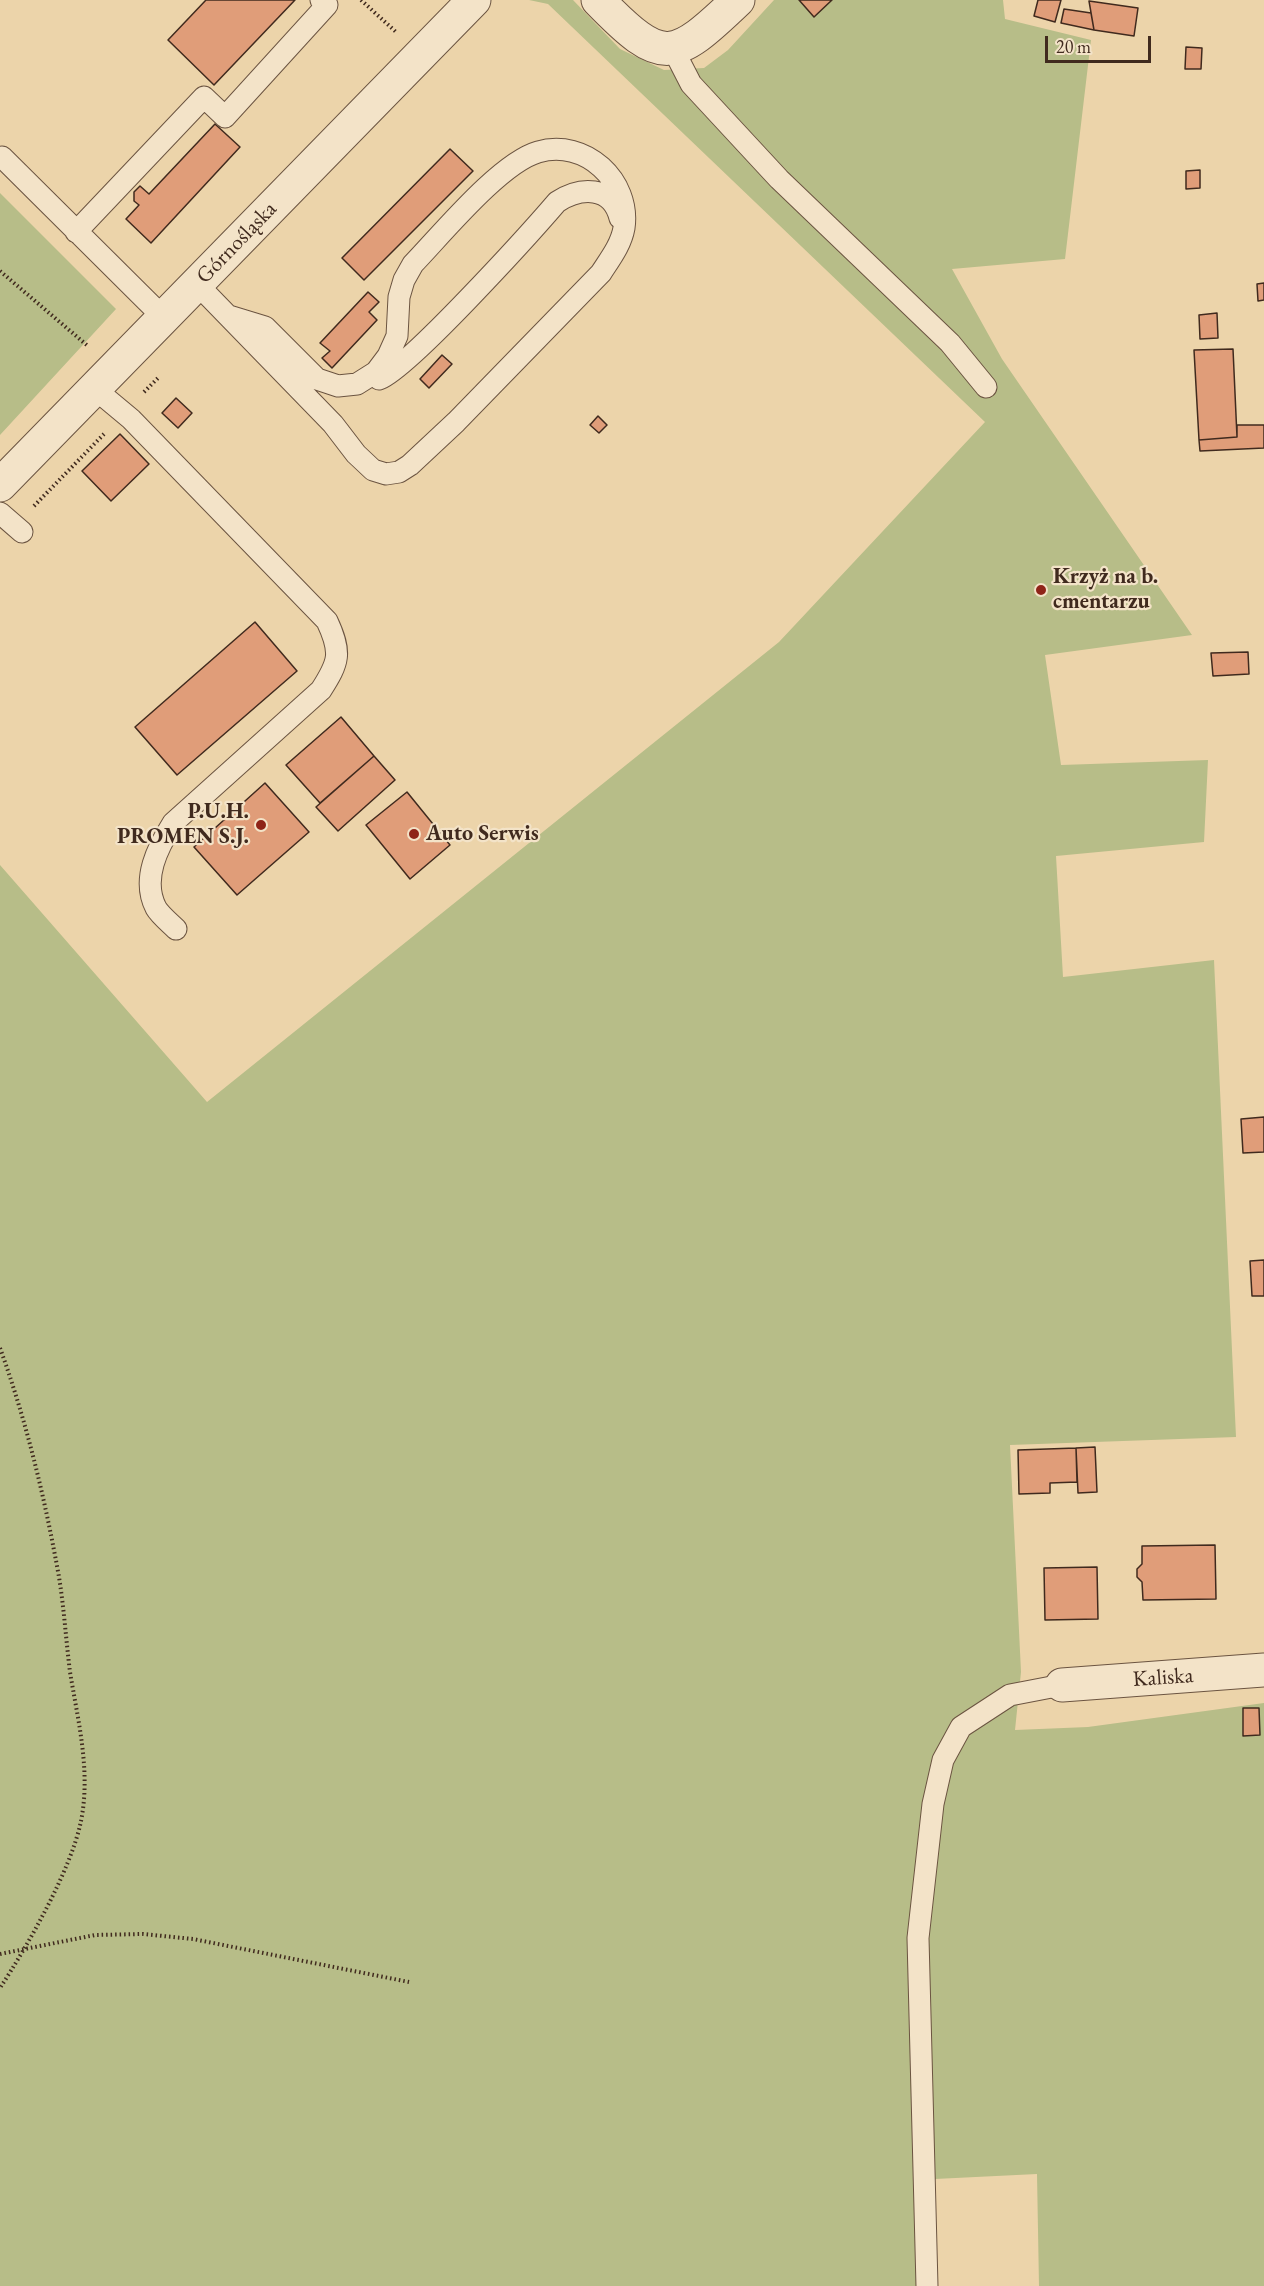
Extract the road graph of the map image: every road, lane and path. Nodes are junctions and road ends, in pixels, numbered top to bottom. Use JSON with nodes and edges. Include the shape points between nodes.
{"nodes":[{"id":1,"x":321,"y":0,"type":"edge"},
{"id":2,"x":361,"y":0,"type":"edge"},
{"id":3,"x":474,"y":0,"type":"edge"},
{"id":4,"x":598,"y":0,"type":"edge"},
{"id":5,"x":738,"y":0,"type":"edge"},
{"id":6,"x":673,"y":49,"type":"junction"},
{"id":7,"x":422,"y":54,"type":"junction"},
{"id":8,"x":2,"y":157,"type":"dead end"},
{"id":9,"x":623,"y":230,"type":"junction"},
{"id":10,"x":76,"y":232,"type":"junction"},
{"id":11,"x":0,"y":271,"type":"edge"},
{"id":12,"x":197,"y":284,"type":"junction"},
{"id":13,"x":229,"y":316,"type":"junction"},
{"id":14,"x":164,"y":318,"type":"junction"},
{"id":15,"x":104,"y":379,"type":"junction"},
{"id":16,"x":357,"y":384,"type":"junction"},
{"id":17,"x":986,"y":387,"type":"dead end"},
{"id":18,"x":0,"y":485,"type":"edge"},
{"id":19,"x":0,"y":513,"type":"edge"},
{"id":20,"x":22,"y":532,"type":"dead end"},
{"id":21,"x":176,"y":929,"type":"dead end"},
{"id":22,"x":0,"y":1348,"type":"edge"},
{"id":23,"x":1264,"y":1670,"type":"edge"},
{"id":24,"x":1062,"y":1685,"type":"joint"},
{"id":25,"x":25,"y":1949,"type":"junction"},
{"id":26,"x":0,"y":1954,"type":"edge"},
{"id":27,"x":409,"y":1982,"type":"dead end"},
{"id":28,"x":0,"y":1988,"type":"edge"},
{"id":29,"x":927,"y":2286,"type":"edge"}],
"edges":[{"from":1,"to":10,"type":"lane","via":[[327,5],[225,117],[204,97]]},
{"from":2,"to":7,"type":"path"},
{"from":3,"to":7,"type":"street","name":"Górnośląska"},
{"from":4,"to":6,"type":"street","via":[[642,41],[657,48]]},
{"from":5,"to":6,"type":"street","via":[[700,37]]},
{"from":6,"to":17,"type":"lane","via":[[691,84],[779,179],[950,343]]},
{"from":7,"to":12,"type":"street","name":"Górnośląska"},
{"from":8,"to":10,"type":"lane"},
{"from":9,"to":13,"type":"lane","via":[[601,273],[456,422],[399,472],[373,470]]},
{"from":9,"to":16,"type":"lane","via":[[619,211],[607,197],[590,191],[572,192],[557,202],[399,365],[383,378]]},
{"from":9,"to":16,"type":"lane","via":[[621,192],[598,163],[579,153],[558,150],[537,152],[512,166],[413,264],[399,297],[397,336],[388,356],[376,372]]},
{"from":10,"to":14,"type":"lane"},
{"from":11,"to":15,"type":"path"},
{"from":12,"to":13,"type":"lane"},
{"from":12,"to":14,"type":"street","name":"Górnośląska"},
{"from":13,"to":16,"type":"lane","via":[[265,327],[317,379],[338,386]]},
{"from":14,"to":15,"type":"street","name":"Górnośląska"},
{"from":15,"to":18,"type":"street","name":"Górnośląska"},
{"from":15,"to":21,"type":"lane","via":[[131,419],[327,621],[337,642],[337,665],[321,690],[172,823],[156,851],[150,880],[156,907]]},
{"from":19,"to":20,"type":"lane"},
{"from":22,"to":25,"type":"path","via":[[40,1481],[84,1751],[81,1820],[67,1863]]},
{"from":23,"to":24,"type":"street","name":"Kaliska"},
{"from":24,"to":29,"type":"lane","via":[[1010,1695],[961,1726],[943,1760],[933,1804],[918,1938]]},
{"from":25,"to":26,"type":"path"},
{"from":25,"to":27,"type":"path","via":[[95,1935],[143,1934],[203,1941]]},
{"from":25,"to":28,"type":"path"}]}
